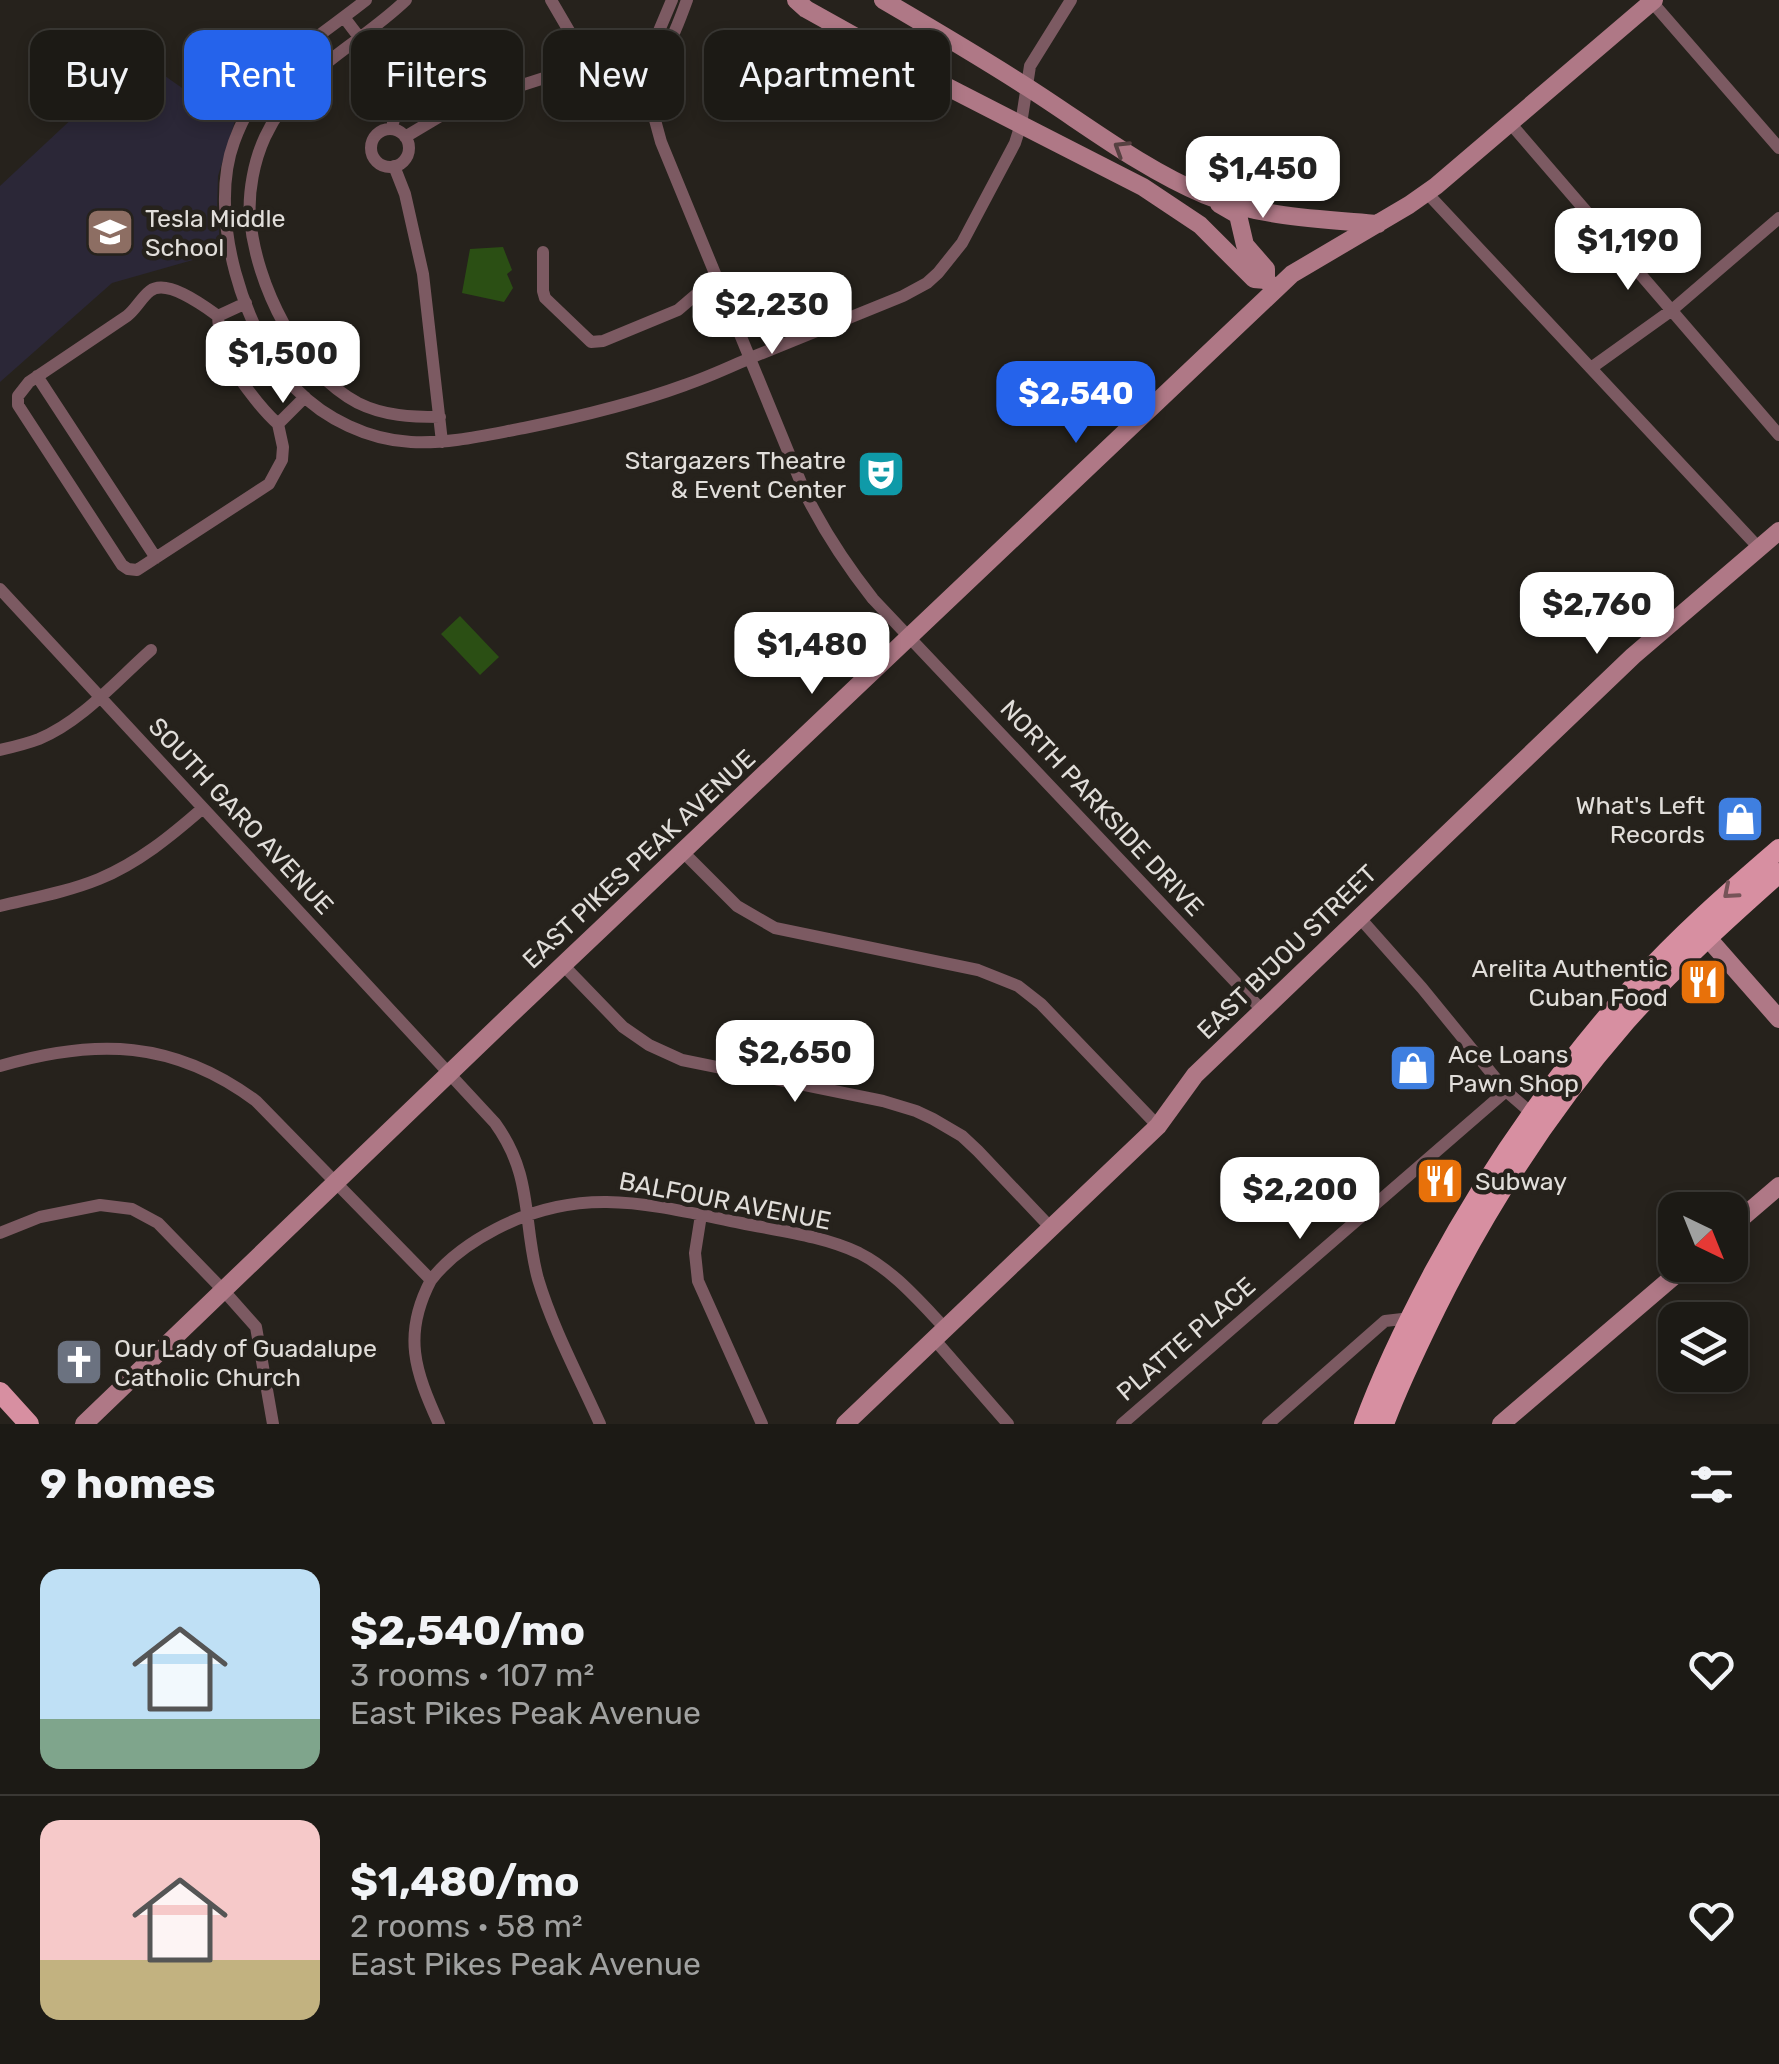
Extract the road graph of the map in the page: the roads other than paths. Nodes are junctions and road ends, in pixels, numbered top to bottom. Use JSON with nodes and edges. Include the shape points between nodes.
{"nodes":[{"id":1,"x":366,"y":0,"type":"edge"},
{"id":2,"x":406,"y":0,"type":"edge"},
{"id":3,"x":551,"y":0,"type":"edge"},
{"id":4,"x":672,"y":0,"type":"edge"},
{"id":5,"x":687,"y":0,"type":"edge"},
{"id":6,"x":796,"y":0,"type":"edge"},
{"id":7,"x":882,"y":0,"type":"edge"},
{"id":8,"x":1071,"y":0,"type":"edge"},
{"id":9,"x":1653,"y":1,"type":"edge"},
{"id":10,"x":344,"y":17,"type":"junction"},
{"id":11,"x":353,"y":30,"type":"edge"},
{"id":12,"x":371,"y":30,"type":"edge"},
{"id":13,"x":568,"y":30,"type":"edge"},
{"id":14,"x":659,"y":30,"type":"edge"},
{"id":15,"x":676,"y":30,"type":"edge"},
{"id":16,"x":351,"y":45,"type":"edge"},
{"id":17,"x":1030,"y":66,"type":"junction"},
{"id":18,"x":1002,"y":72,"type":"junction"},
{"id":19,"x":543,"y":78,"type":"edge"},
{"id":20,"x":1028,"y":88,"type":"junction"},
{"id":21,"x":395,"y":120,"type":"edge"},
{"id":22,"x":655,"y":120,"type":"edge"},
{"id":23,"x":1510,"y":122,"type":"junction"},
{"id":24,"x":1021,"y":124,"type":"junction"},
{"id":25,"x":391,"y":129,"type":"junction"},
{"id":26,"x":406,"y":137,"type":"junction"},
{"id":27,"x":1779,"y":148,"type":"edge"},
{"id":28,"x":394,"y":166,"type":"junction"},
{"id":29,"x":1427,"y":192,"type":"junction"},
{"id":30,"x":1206,"y":196,"type":"junction"},
{"id":31,"x":1779,"y":218,"type":"edge"},
{"id":32,"x":1379,"y":224,"type":"junction"},
{"id":33,"x":542,"y":252,"type":"dead end"},
{"id":34,"x":717,"y":281,"type":"junction"},
{"id":35,"x":1271,"y":285,"type":"junction"},
{"id":36,"x":246,"y":304,"type":"junction"},
{"id":37,"x":1672,"y":310,"type":"junction"},
{"id":38,"x":218,"y":316,"type":"junction"},
{"id":39,"x":750,"y":358,"type":"junction"},
{"id":40,"x":1591,"y":368,"type":"junction"},
{"id":41,"x":37,"y":376,"type":"junction"},
{"id":42,"x":304,"y":398,"type":"junction"},
{"id":43,"x":440,"y":417,"type":"junction"},
{"id":44,"x":278,"y":424,"type":"junction"},
{"id":45,"x":1779,"y":435,"type":"edge"},
{"id":46,"x":442,"y":442,"type":"junction"},
{"id":47,"x":1779,"y":532,"type":"edge"},
{"id":48,"x":1759,"y":548,"type":"junction"},
{"id":49,"x":156,"y":558,"type":"junction"},
{"id":50,"x":0,"y":589,"type":"edge"},
{"id":51,"x":910,"y":637,"type":"junction"},
{"id":52,"x":151,"y":650,"type":"dead end"},
{"id":53,"x":100,"y":696,"type":"junction"},
{"id":54,"x":0,"y":750,"type":"edge"},
{"id":55,"x":202,"y":808,"type":"junction"},
{"id":56,"x":1779,"y":849,"type":"edge"},
{"id":57,"x":684,"y":852,"type":"junction"},
{"id":58,"x":1779,"y":873,"type":"edge"},
{"id":59,"x":0,"y":906,"type":"edge"},
{"id":60,"x":1359,"y":918,"type":"junction"},
{"id":61,"x":1702,"y":930,"type":"junction"},
{"id":62,"x":563,"y":965,"type":"junction"},
{"id":63,"x":1262,"y":1010,"type":"junction"},
{"id":64,"x":1779,"y":1019,"type":"edge"},
{"id":65,"x":0,"y":1066,"type":"edge"},
{"id":66,"x":450,"y":1074,"type":"junction"},
{"id":67,"x":1506,"y":1092,"type":"junction"},
{"id":68,"x":1539,"y":1119,"type":"junction"},
{"id":69,"x":1158,"y":1126,"type":"junction"},
{"id":70,"x":337,"y":1182,"type":"junction"},
{"id":71,"x":1779,"y":1186,"type":"edge"},
{"id":72,"x":1748,"y":1213,"type":"edge"},
{"id":73,"x":528,"y":1214,"type":"junction"},
{"id":74,"x":701,"y":1215,"type":"junction"},
{"id":75,"x":1051,"y":1228,"type":"junction"},
{"id":76,"x":0,"y":1233,"type":"edge"},
{"id":77,"x":1454,"y":1235,"type":"junction"},
{"id":78,"x":430,"y":1280,"type":"junction"},
{"id":79,"x":1667,"y":1282,"type":"edge"},
{"id":80,"x":224,"y":1291,"type":"junction"},
{"id":81,"x":1444,"y":1293,"type":"junction"},
{"id":82,"x":1411,"y":1318,"type":"junction"},
{"id":83,"x":939,"y":1334,"type":"junction"},
{"id":84,"x":1407,"y":1366,"type":"junction"},
{"id":85,"x":0,"y":1392,"type":"edge"},
{"id":86,"x":29,"y":1424,"type":"edge"},
{"id":87,"x":84,"y":1424,"type":"edge"},
{"id":88,"x":274,"y":1424,"type":"edge"},
{"id":89,"x":439,"y":1424,"type":"edge"},
{"id":90,"x":600,"y":1424,"type":"edge"},
{"id":91,"x":762,"y":1424,"type":"edge"},
{"id":92,"x":845,"y":1424,"type":"edge"},
{"id":93,"x":1008,"y":1424,"type":"edge"},
{"id":94,"x":1122,"y":1424,"type":"edge"},
{"id":95,"x":1268,"y":1424,"type":"edge"},
{"id":96,"x":1364,"y":1424,"type":"edge"},
{"id":97,"x":1384,"y":1424,"type":"edge"},
{"id":98,"x":1501,"y":1424,"type":"edge"}],
"edges":[{"from":1,"to":10,"type":"street"},
{"from":2,"to":12,"type":"street"},
{"from":3,"to":13,"type":"street"},
{"from":4,"to":14,"type":"street","name":"NORTH PARKSIDE DRIVE"},
{"from":5,"to":15,"type":"street"},
{"from":6,"to":24,"type":"main road"},
{"from":7,"to":18,"type":"main road"},
{"from":8,"to":17,"type":"street"},
{"from":9,"to":23,"type":"main road","name":"EAST PIKES PEAK AVENUE"},
{"from":9,"to":27,"type":"street"},
{"from":10,"to":11,"type":"street"},
{"from":10,"to":36,"type":"street","via":[[277,70],[233,143],[225,232]]},
{"from":16,"to":43,"type":"street","via":[[301,84],[266,136],[250,201],[254,241],[283,322],[322,378],[370,408]]},
{"from":17,"to":18,"type":"street"},
{"from":17,"to":20,"type":"street"},
{"from":18,"to":20,"type":"main road"},
{"from":19,"to":26,"type":"street","via":[[457,106]]},
{"from":20,"to":24,"type":"street"},
{"from":30,"to":20,"type":"main road","one_way":true},
{"from":21,"to":25,"type":"street"},
{"from":22,"to":34,"type":"street","name":"NORTH PARKSIDE DRIVE"},
{"from":23,"to":29,"type":"main road","name":"EAST PIKES PEAK AVENUE"},
{"from":23,"to":37,"type":"street"},
{"from":24,"to":35,"type":"main road","via":[[1200,224],[1254,280]]},
{"from":24,"to":39,"type":"street","via":[[962,243],[927,283]]},
{"from":25,"to":26,"type":"street"},
{"from":25,"to":28,"type":"street","via":[[380,132],[372,146],[378,162]]},
{"from":26,"to":28,"type":"street","via":[[408,154]]},
{"from":28,"to":43,"type":"street","via":[[422,264]]},
{"from":29,"to":32,"type":"main road","name":"EAST PIKES PEAK AVENUE"},
{"from":29,"to":40,"type":"street"},
{"from":30,"to":32,"type":"main road","via":[[1253,209]]},
{"from":30,"to":35,"type":"main road","via":[[1238,214],[1245,245],[1266,268]]},
{"from":31,"to":37,"type":"street"},
{"from":32,"to":35,"type":"main road","name":"EAST PIKES PEAK AVENUE"},
{"from":33,"to":34,"type":"street","via":[[545,298],[590,342],[678,310]]},
{"from":34,"to":39,"type":"street","name":"NORTH PARKSIDE DRIVE"},
{"from":35,"to":51,"type":"main road","name":"EAST PIKES PEAK AVENUE"},
{"from":36,"to":38,"type":"street"},
{"from":36,"to":42,"type":"street","via":[[272,358]]},
{"from":37,"to":40,"type":"street"},
{"from":37,"to":45,"type":"street"},
{"from":38,"to":41,"type":"street","via":[[184,294],[156,288],[127,316]]},
{"from":38,"to":44,"type":"street","via":[[224,351]]},
{"from":39,"to":46,"type":"street","via":[[623,405]]},
{"from":39,"to":51,"type":"street","name":"NORTH PARKSIDE DRIVE","via":[[822,527],[861,584]]},
{"from":40,"to":48,"type":"street"},
{"from":41,"to":49,"type":"street"},
{"from":41,"to":49,"type":"street","via":[[22,388],[18,405],[122,565],[137,570]]},
{"from":42,"to":44,"type":"street"},
{"from":42,"to":46,"type":"street","via":[[368,433]]},
{"from":43,"to":46,"type":"street"},
{"from":44,"to":49,"type":"street","via":[[282,460],[269,484]]},
{"from":47,"to":48,"type":"main road","name":"EAST BIJOU STREET"},
{"from":48,"to":60,"type":"main road","name":"EAST BIJOU STREET","via":[[1633,656]]},
{"from":50,"to":53,"type":"street","name":"SOUTH GARO AVENUE"},
{"from":51,"to":57,"type":"main road","name":"EAST PIKES PEAK AVENUE"},
{"from":51,"to":63,"type":"street","name":"NORTH PARKSIDE DRIVE"},
{"from":52,"to":53,"type":"street"},
{"from":53,"to":54,"type":"street","via":[[48,735]]},
{"from":53,"to":55,"type":"street","name":"SOUTH GARO AVENUE"},
{"from":55,"to":59,"type":"street","via":[[115,872]]},
{"from":55,"to":66,"type":"street","name":"SOUTH GARO AVENUE"},
{"from":56,"to":61,"type":"main road","one_way":true},
{"from":57,"to":62,"type":"main road","name":"EAST PIKES PEAK AVENUE"},
{"from":57,"to":69,"type":"street","via":[[737,906],[775,928],[978,970],[1018,986]]},
{"from":58,"to":61,"type":"main road"},
{"from":60,"to":63,"type":"main road","name":"EAST BIJOU STREET"},
{"from":60,"to":67,"type":"street"},
{"from":61,"to":64,"type":"main road"},
{"from":61,"to":68,"type":"main road","via":[[1638,982],[1606,1019]]},
{"from":62,"to":66,"type":"main road","name":"EAST PIKES PEAK AVENUE"},
{"from":62,"to":75,"type":"street","via":[[635,1036],[682,1060],[883,1101],[933,1119],[962,1136]]},
{"from":63,"to":69,"type":"main road","name":"EAST BIJOU STREET","via":[[1195,1075]]},
{"from":65,"to":70,"type":"street","via":[[86,1048],[127,1048],[183,1060],[256,1101]]},
{"from":66,"to":70,"type":"main road","name":"EAST PIKES PEAK AVENUE"},
{"from":66,"to":73,"type":"street","name":"SOUTH GARO AVENUE","via":[[512,1147]]},
{"from":67,"to":68,"type":"street"},
{"from":67,"to":94,"type":"street","name":"PLATTE PLACE"},
{"from":68,"to":77,"type":"main road"},
{"from":68,"to":81,"type":"main road"},
{"from":69,"to":75,"type":"main road","name":"EAST BIJOU STREET"},
{"from":70,"to":78,"type":"street"},
{"from":70,"to":80,"type":"main road","name":"EAST PIKES PEAK AVENUE"},
{"from":71,"to":72,"type":"main road"},
{"from":73,"to":74,"type":"street","name":"BALFOUR AVENUE","via":[[597,1200]]},
{"from":73,"to":78,"type":"street","name":"BALFOUR AVENUE","via":[[462,1249]]},
{"from":73,"to":90,"type":"street","name":"SOUTH GARO AVENUE","via":[[546,1304]]},
{"from":74,"to":83,"type":"street","name":"BALFOUR AVENUE","via":[[826,1240],[858,1253],[895,1278]]},
{"from":74,"to":91,"type":"street","via":[[698,1280]]},
{"from":75,"to":83,"type":"main road","name":"EAST BIJOU STREET"},
{"from":76,"to":80,"type":"street","via":[[82,1208],[132,1208],[158,1223]]},
{"from":77,"to":81,"type":"main road","via":[[1437,1282]]},
{"from":77,"to":82,"type":"main road"},
{"from":78,"to":89,"type":"street","via":[[413,1351]]},
{"from":79,"to":98,"type":"main road"},
{"from":80,"to":87,"type":"main road","name":"EAST PIKES PEAK AVENUE"},
{"from":80,"to":88,"type":"street","via":[[256,1327]]},
{"from":81,"to":84,"type":"main road"},
{"from":82,"to":84,"type":"main road"},
{"from":82,"to":95,"type":"street","via":[[1384,1322]]},
{"from":82,"to":96,"type":"main road"},
{"from":83,"to":92,"type":"main road","name":"EAST BIJOU STREET"},
{"from":83,"to":93,"type":"street","name":"BALFOUR AVENUE"},
{"from":84,"to":97,"type":"main road"},
{"from":85,"to":86,"type":"main road"}]}
